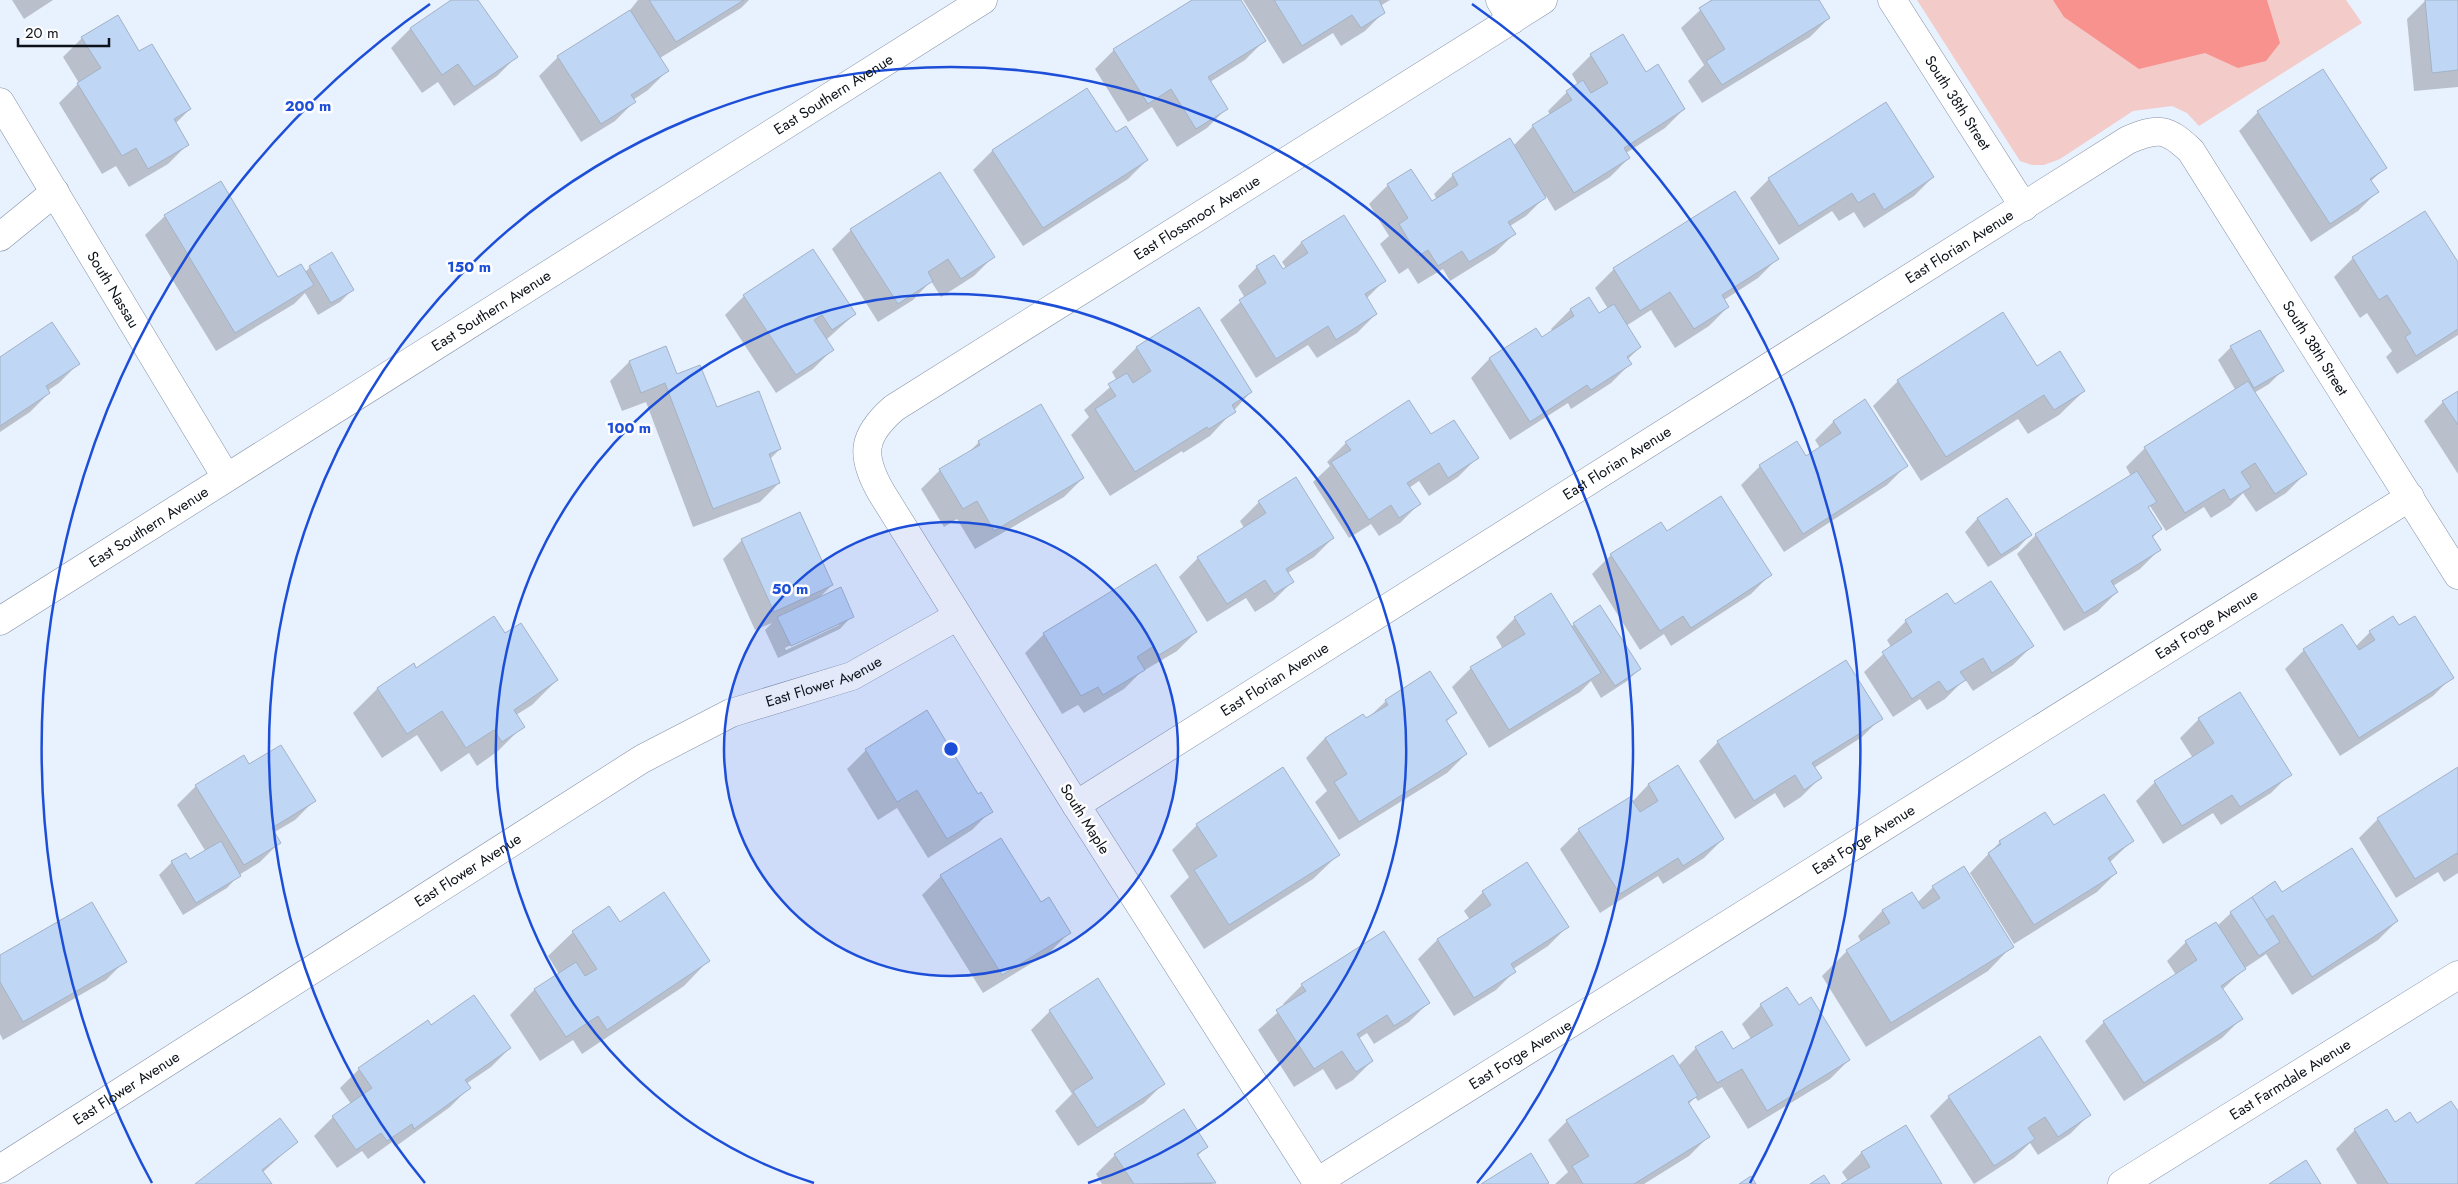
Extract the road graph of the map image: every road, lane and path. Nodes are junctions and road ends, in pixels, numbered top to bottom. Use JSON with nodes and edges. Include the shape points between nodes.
{"nodes":[{"id":1,"x":983,"y":0,"type":"edge"},
{"id":2,"x":1544,"y":0,"type":"edge"},
{"id":3,"x":1892,"y":0,"type":"edge"},
{"id":4,"x":1506,"y":10,"type":"edge"},
{"id":5,"x":0,"y":102,"type":"edge"},
{"id":6,"x":2161,"y":130,"type":"joint"},
{"id":7,"x":55,"y":192,"type":"junction"},
{"id":8,"x":2024,"y":207,"type":"junction"},
{"id":9,"x":0,"y":237,"type":"edge"},
{"id":10,"x":866,"y":448,"type":"joint"},
{"id":11,"x":226,"y":477,"type":"junction"},
{"id":12,"x":2410,"y":497,"type":"junction"},
{"id":13,"x":2458,"y":575,"type":"edge"},
{"id":14,"x":958,"y":616,"type":"junction"},
{"id":15,"x":0,"y":621,"type":"edge"},
{"id":16,"x":1076,"y":805,"type":"junction"},
{"id":17,"x":2458,"y":975,"type":"edge"},
{"id":18,"x":0,"y":1169,"type":"edge"},
{"id":19,"x":1318,"y":1183,"type":"edge"},
{"id":20,"x":2122,"y":1184,"type":"edge"}],
"edges":[{"from":1,"to":11,"type":"street","name":"East Southern Avenue"},
{"from":2,"to":4,"type":"street","name":"East Flossmoor Avenue"},
{"from":3,"to":8,"type":"street","name":"South 38th Street"},
{"from":4,"to":10,"type":"street","name":"East Flossmoor Avenue","via":[[894,408],[871,432]]},
{"from":5,"to":7,"type":"street","name":"South Nassau"},
{"from":6,"to":8,"type":"street","name":"East Florian Avenue","via":[[2128,140]]},
{"from":6,"to":12,"type":"street","name":"South 38th Street","via":[[2177,138],[2191,151]]},
{"from":7,"to":9,"type":"street"},
{"from":7,"to":11,"type":"street","name":"South Nassau"},
{"from":8,"to":16,"type":"street","name":"East Florian Avenue"},
{"from":10,"to":14,"type":"street","name":"South Maple","via":[[874,480]]},
{"from":11,"to":15,"type":"street","name":"East Southern Avenue"},
{"from":12,"to":13,"type":"street","name":"South 38th Street"},
{"from":12,"to":19,"type":"street","name":"East Forge Avenue"},
{"from":14,"to":16,"type":"street","name":"South Maple"},
{"from":14,"to":18,"type":"street","name":"East Flower Avenue","via":[[852,676],[732,713],[642,759]]},
{"from":16,"to":19,"type":"street","name":"South Maple"},
{"from":17,"to":20,"type":"street","name":"East Farmdale Avenue"}]}
